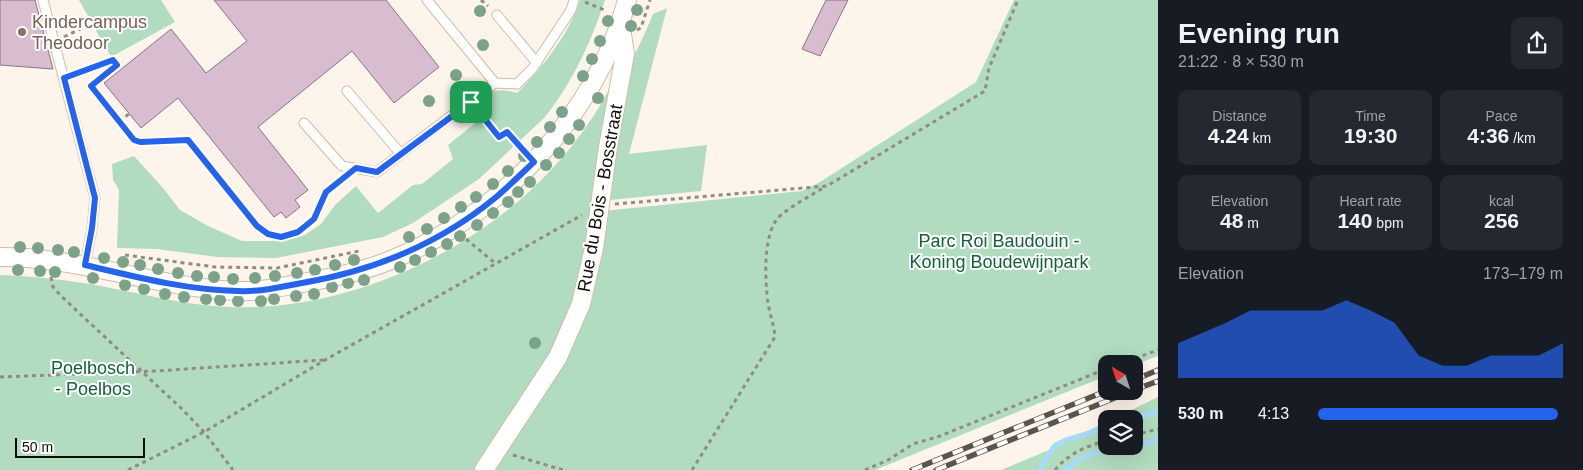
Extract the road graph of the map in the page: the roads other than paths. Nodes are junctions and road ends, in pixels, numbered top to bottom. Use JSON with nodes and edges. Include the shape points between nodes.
{"nodes":[{"id":1,"x":43,"y":0,"type":"edge"},
{"id":2,"x":427,"y":0,"type":"edge"},
{"id":3,"x":574,"y":0,"type":"edge"},
{"id":4,"x":627,"y":0,"type":"edge"},
{"id":5,"x":497,"y":15,"type":"dead end"},
{"id":6,"x":616,"y":19,"type":"junction"},
{"id":7,"x":536,"y":63,"type":"junction"},
{"id":8,"x":495,"y":83,"type":"junction"},
{"id":9,"x":347,"y":91,"type":"dead end"},
{"id":10,"x":304,"y":123,"type":"dead end"},
{"id":11,"x":401,"y":154,"type":"junction"},
{"id":12,"x":0,"y":257,"type":"edge"},
{"id":13,"x":85,"y":265,"type":"junction"},
{"id":14,"x":484,"y":470,"type":"edge"}],
"edges":[{"from":1,"to":13,"type":"lane","via":[[95,198]]},
{"from":2,"to":8,"type":"lane"},
{"from":3,"to":7,"type":"lane","via":[[571,10]]},
{"from":4,"to":6,"type":"street"},
{"from":5,"to":7,"type":"lane"},
{"from":6,"to":13,"type":"street","via":[[601,68],[575,113],[529,156],[494,199],[424,244],[391,260],[337,277],[241,291],[157,282]]},
{"from":6,"to":14,"type":"street","name":"Rue du Bois - Bosstraat","via":[[625,54],[581,304],[567,339],[543,381]]},
{"from":7,"to":8,"type":"lane","via":[[517,84]]},
{"from":8,"to":11,"type":"lane"},
{"from":9,"to":11,"type":"lane"},
{"from":10,"to":11,"type":"lane","via":[[342,166],[377,172]]},
{"from":12,"to":13,"type":"street"}]}
